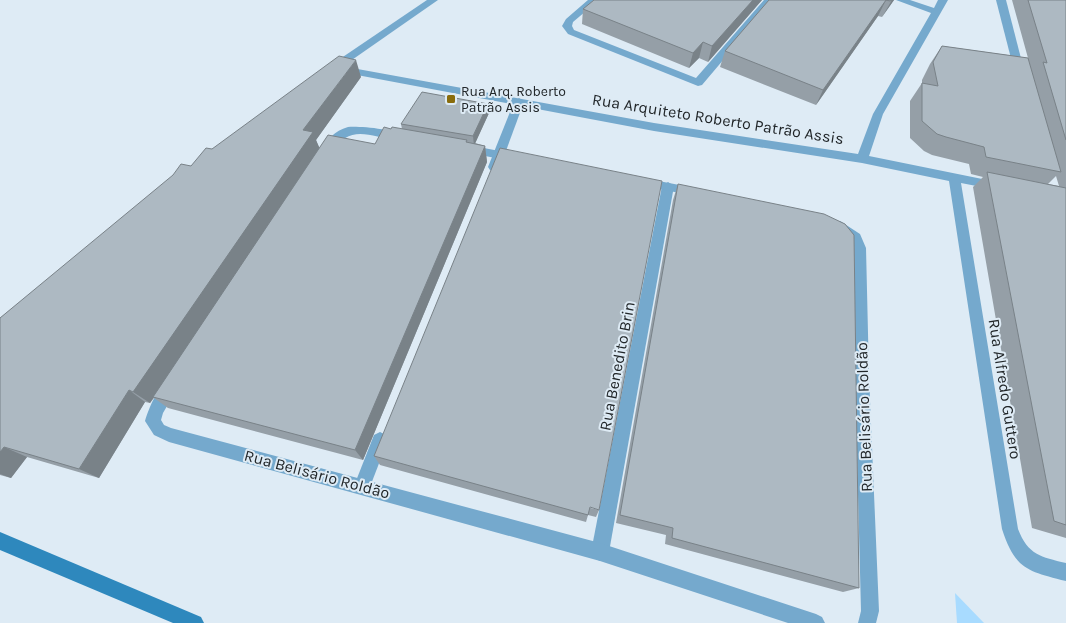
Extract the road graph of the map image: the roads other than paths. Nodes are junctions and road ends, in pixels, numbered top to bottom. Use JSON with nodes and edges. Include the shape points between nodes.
{"nodes":[{"id":1,"x":433,"y":0,"type":"edge"},
{"id":2,"x":594,"y":0,"type":"edge"},
{"id":3,"x":769,"y":0,"type":"edge"},
{"id":4,"x":902,"y":0,"type":"edge"},
{"id":5,"x":943,"y":0,"type":"edge"},
{"id":6,"x":1001,"y":0,"type":"edge"},
{"id":7,"x":937,"y":12,"type":"junction"},
{"id":8,"x":334,"y":67,"type":"junction"},
{"id":9,"x":319,"y":78,"type":"edge"},
{"id":10,"x":1023,"y":84,"type":"edge"},
{"id":11,"x":519,"y":102,"type":"junction"},
{"id":12,"x":341,"y":133,"type":"joint"},
{"id":13,"x":412,"y":140,"type":"edge"},
{"id":14,"x":461,"y":148,"type":"edge"},
{"id":15,"x":499,"y":154,"type":"junction"},
{"id":16,"x":862,"y":159,"type":"junction"},
{"id":17,"x":528,"y":160,"type":"edge"},
{"id":18,"x":317,"y":164,"type":"edge"},
{"id":19,"x":954,"y":177,"type":"junction"},
{"id":20,"x":631,"y":179,"type":"edge"},
{"id":21,"x":488,"y":182,"type":"edge"},
{"id":22,"x":668,"y":186,"type":"junction"},
{"id":23,"x":1009,"y":188,"type":"edge"},
{"id":24,"x":705,"y":194,"type":"edge"},
{"id":25,"x":830,"y":222,"type":"edge"},
{"id":26,"x":178,"y":377,"type":"edge"},
{"id":27,"x":384,"y":430,"type":"edge"},
{"id":28,"x":362,"y":486,"type":"junction"},
{"id":29,"x":0,"y":540,"type":"edge"},
{"id":30,"x":600,"y":552,"type":"junction"},
{"id":31,"x":1066,"y":572,"type":"edge"},
{"id":32,"x":195,"y":623,"type":"edge"},
{"id":33,"x":816,"y":623,"type":"edge"},
{"id":34,"x":867,"y":623,"type":"edge"}],
"edges":[{"from":1,"to":8,"type":"street"},
{"from":2,"to":3,"type":"street","via":[[569,21],[567,26],[571,32],[698,83]]},
{"from":4,"to":7,"type":"street"},
{"from":5,"to":7,"type":"street"},
{"from":6,"to":10,"type":"street"},
{"from":7,"to":16,"type":"street","via":[[878,114]]},
{"from":8,"to":9,"type":"street"},
{"from":8,"to":11,"type":"street","name":"Rua Arquiteto Roberto Patrão Assis"},
{"from":11,"to":15,"type":"street"},
{"from":11,"to":16,"type":"street","name":"Rua Arquiteto Roberto Patrão Assis","via":[[654,127]]},
{"from":12,"to":13,"type":"street","via":[[364,132]]},
{"from":12,"to":18,"type":"street"},
{"from":14,"to":15,"type":"street"},
{"from":15,"to":17,"type":"street"},
{"from":15,"to":21,"type":"street"},
{"from":16,"to":19,"type":"street","name":"Rua Arquiteto Roberto Patrão Assis"},
{"from":19,"to":23,"type":"street","name":"Rua Arquiteto Roberto Patrão Assis"},
{"from":19,"to":31,"type":"street","name":"Rua Alfredo Guttero","via":[[1014,545],[1034,564]]},
{"from":20,"to":22,"type":"street"},
{"from":22,"to":24,"type":"street"},
{"from":22,"to":30,"type":"street","name":"Rua Benedito Brin"},
{"from":25,"to":34,"type":"street","name":"Rua Belisário Roldão","via":[[846,229],[856,238],[860,248],[870,611]]},
{"from":26,"to":28,"type":"street","name":"Rua Belisário Roldão","via":[[156,410],[153,421],[159,430]]},
{"from":27,"to":28,"type":"street"},
{"from":28,"to":30,"type":"street","name":"Rua Belisário Roldão"},
{"from":29,"to":32,"type":"main road"},
{"from":30,"to":33,"type":"street","name":"Rua Belisário Roldão"}]}
